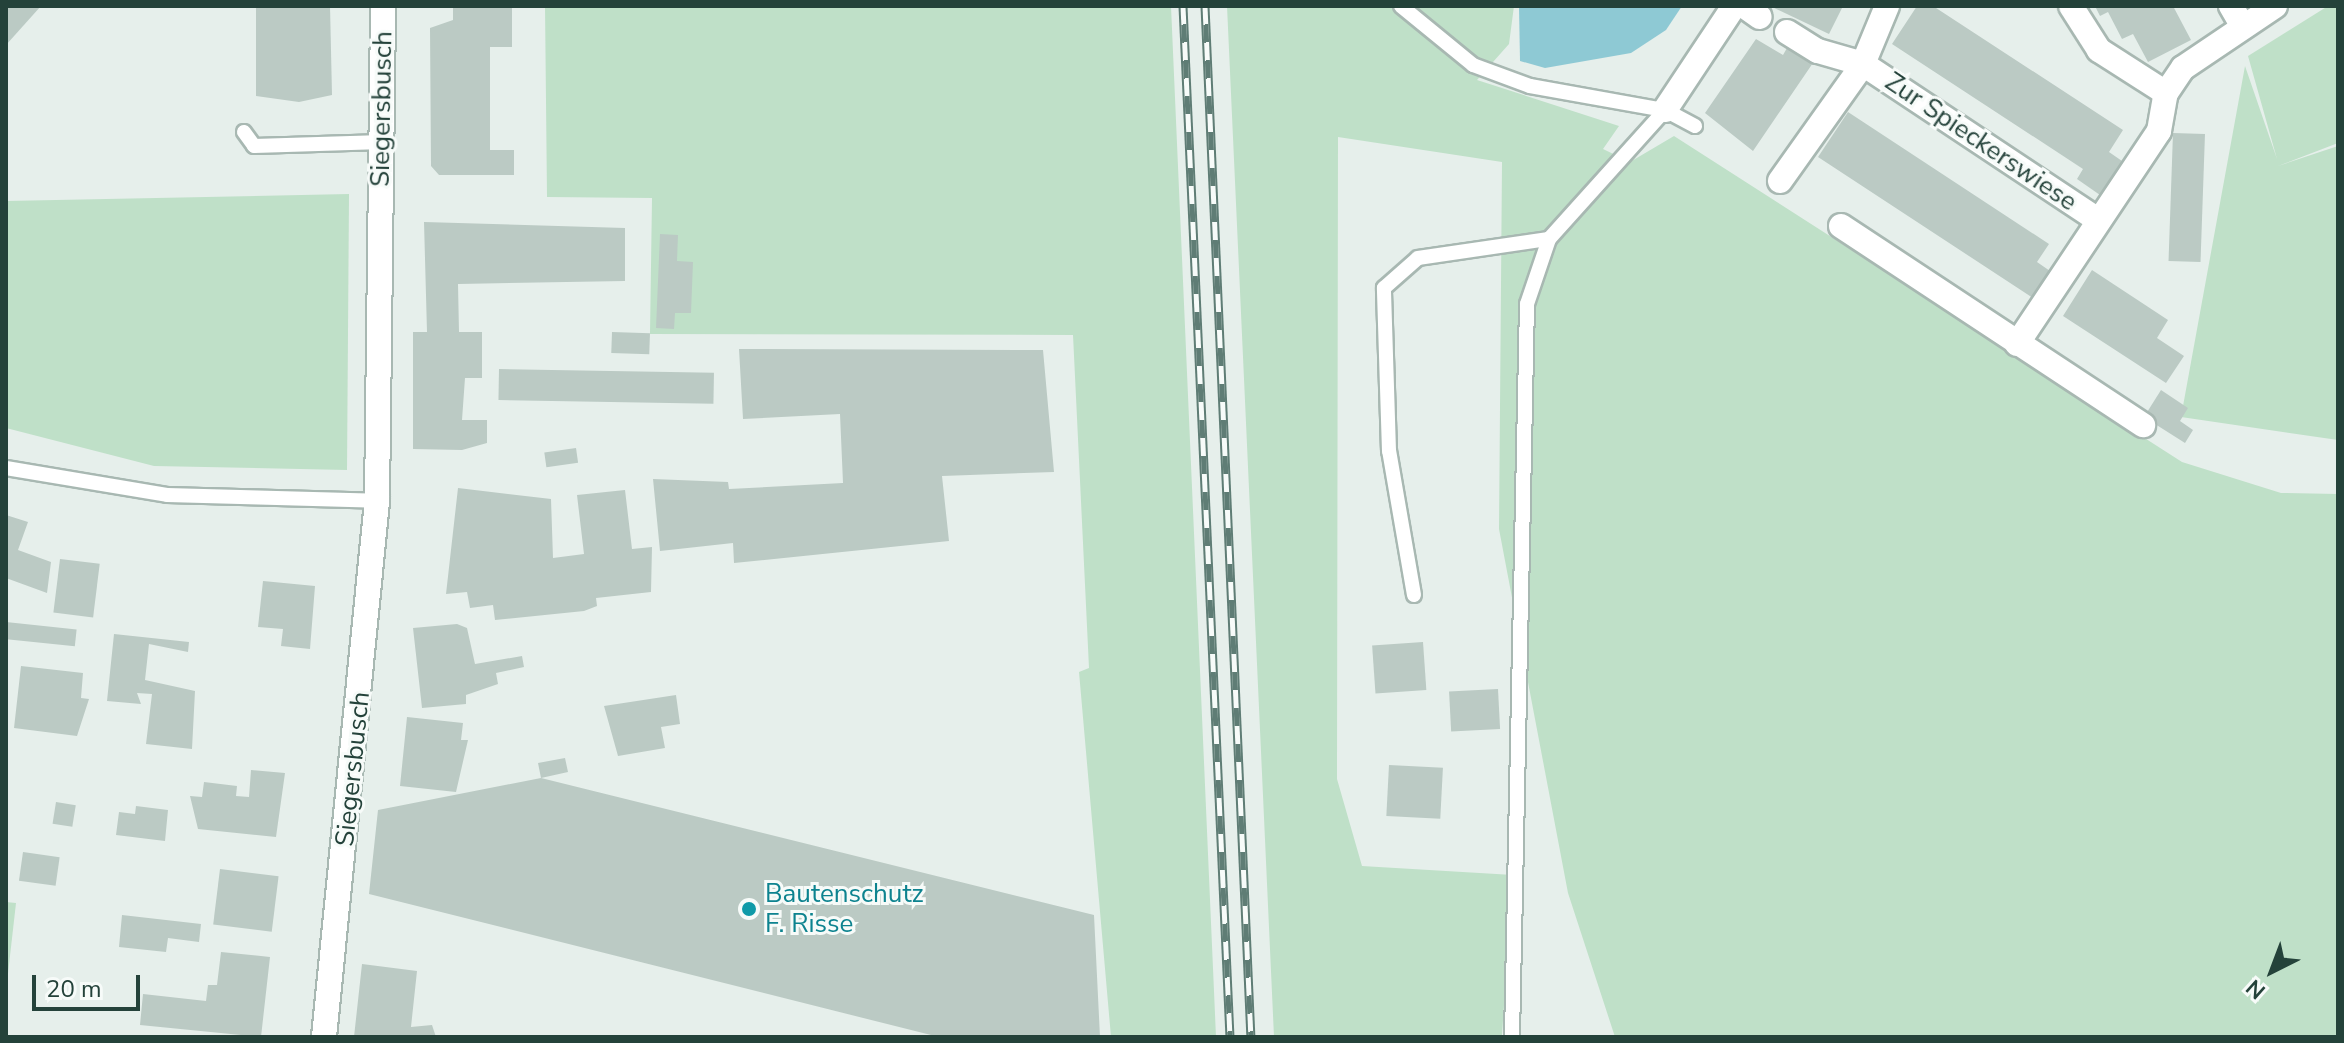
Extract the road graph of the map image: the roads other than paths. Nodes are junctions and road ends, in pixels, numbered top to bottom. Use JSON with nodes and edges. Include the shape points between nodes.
{"nodes":[{"id":1,"x":383,"y":6,"type":"edge"},
{"id":2,"x":1401,"y":6,"type":"edge"},
{"id":3,"x":1734,"y":6,"type":"edge"},
{"id":4,"x":1887,"y":6,"type":"edge"},
{"id":5,"x":2071,"y":6,"type":"edge"},
{"id":6,"x":2275,"y":6,"type":"edge"},
{"id":7,"x":2237,"y":17,"type":"edge"},
{"id":8,"x":1787,"y":32,"type":"dead end"},
{"id":9,"x":1863,"y":64,"type":"junction"},
{"id":10,"x":2166,"y":93,"type":"junction"},
{"id":11,"x":1665,"y":110,"type":"junction"},
{"id":12,"x":1695,"y":126,"type":"dead end"},
{"id":13,"x":244,"y":132,"type":"dead end"},
{"id":14,"x":383,"y":142,"type":"junction"},
{"id":15,"x":1780,"y":181,"type":"dead end"},
{"id":16,"x":2099,"y":221,"type":"junction"},
{"id":17,"x":1841,"y":226,"type":"dead end"},
{"id":18,"x":1549,"y":239,"type":"junction"},
{"id":19,"x":2017,"y":344,"type":"junction"},
{"id":20,"x":2143,"y":425,"type":"dead end"},
{"id":21,"x":6,"y":468,"type":"edge"},
{"id":22,"x":377,"y":501,"type":"junction"},
{"id":23,"x":1414,"y":595,"type":"dead end"},
{"id":24,"x":324,"y":1037,"type":"edge"},
{"id":25,"x":1512,"y":1037,"type":"edge"}],
"edges":[{"from":1,"to":14,"type":"street","name":"Siegersbusch"},
{"from":2,"to":11,"type":"lane","via":[[1473,65],[1530,86]]},
{"from":3,"to":11,"type":"street"},
{"from":4,"to":9,"type":"street","name":"Zur Spieckerswiese"},
{"from":5,"to":10,"type":"street","via":[[2099,50]]},
{"from":6,"to":7,"type":"street","name":"Zur Spieckerswiese"},
{"from":7,"to":10,"type":"street","name":"Zur Spieckerswiese","via":[[2183,68]]},
{"from":8,"to":9,"type":"street","name":"Zur Spieckerswiese","via":[[1818,51]]},
{"from":9,"to":15,"type":"street","name":"Zur Spieckerswiese"},
{"from":9,"to":16,"type":"street","name":"Zur Spieckerswiese"},
{"from":10,"to":16,"type":"street","name":"Zur Spieckerswiese","via":[[2159,131]]},
{"from":11,"to":12,"type":"lane"},
{"from":11,"to":18,"type":"lane"},
{"from":13,"to":14,"type":"lane","via":[[254,146]]},
{"from":14,"to":22,"type":"street","name":"Siegersbusch"},
{"from":16,"to":19,"type":"street","name":"Zur Spieckerswiese"},
{"from":17,"to":19,"type":"street"},
{"from":18,"to":23,"type":"lane","via":[[1418,258],[1384,288],[1389,451]]},
{"from":18,"to":25,"type":"lane","via":[[1527,304]]},
{"from":19,"to":20,"type":"street"},
{"from":21,"to":22,"type":"lane","via":[[167,495]]},
{"from":22,"to":24,"type":"street","name":"Siegersbusch"}]}
